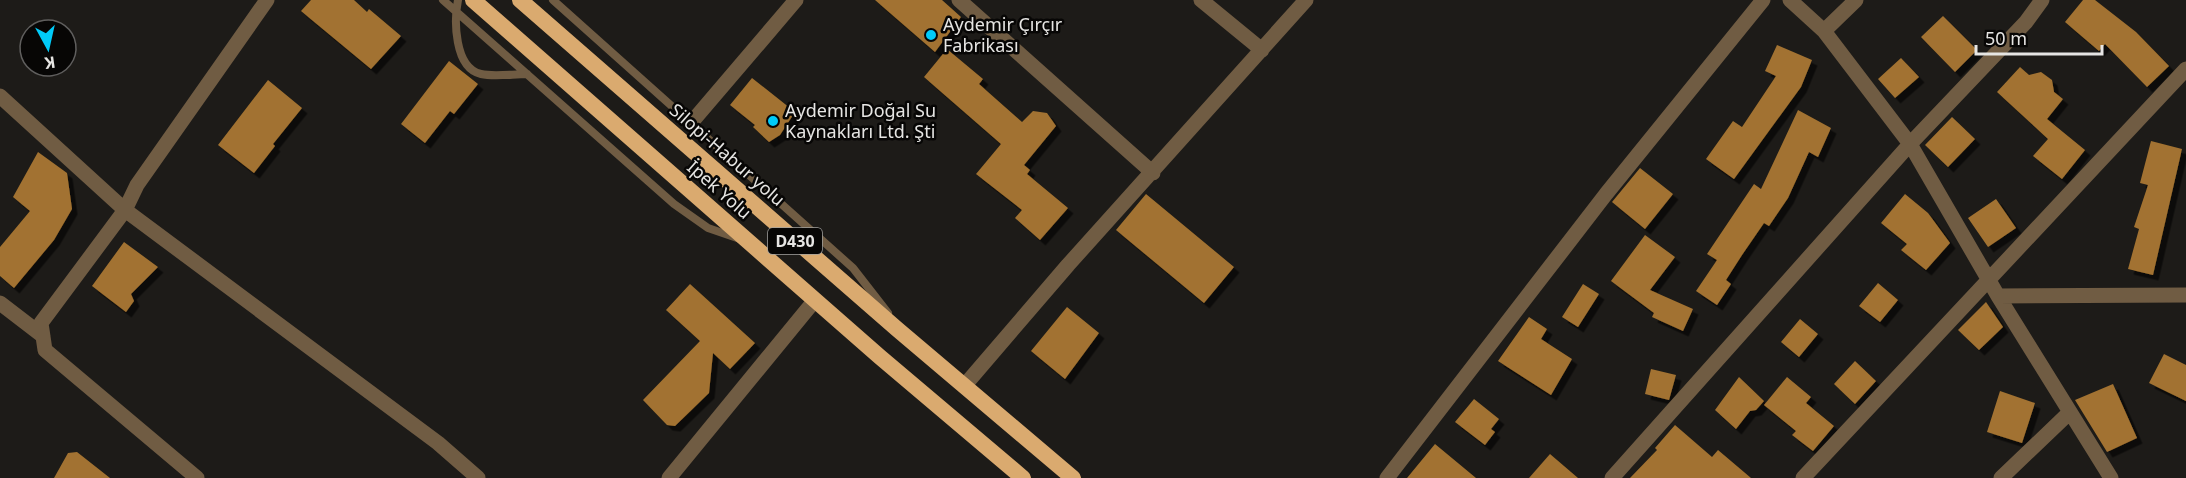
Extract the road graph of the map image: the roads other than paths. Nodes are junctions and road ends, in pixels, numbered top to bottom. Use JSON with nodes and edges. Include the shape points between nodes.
{"nodes":[{"id":1,"x":267,"y":0,"type":"edge"},
{"id":2,"x":443,"y":0,"type":"edge"},
{"id":3,"x":458,"y":0,"type":"edge"},
{"id":4,"x":473,"y":0,"type":"edge"},
{"id":5,"x":520,"y":0,"type":"edge"},
{"id":6,"x":553,"y":0,"type":"edge"},
{"id":7,"x":796,"y":0,"type":"edge"},
{"id":8,"x":960,"y":0,"type":"edge"},
{"id":9,"x":1200,"y":0,"type":"edge"},
{"id":10,"x":1306,"y":0,"type":"edge"},
{"id":11,"x":1763,"y":0,"type":"edge"},
{"id":12,"x":1790,"y":0,"type":"edge"},
{"id":13,"x":1856,"y":0,"type":"edge"},
{"id":14,"x":2042,"y":0,"type":"edge"},
{"id":15,"x":456,"y":11,"type":"junction"},
{"id":16,"x":1824,"y":31,"type":"junction"},
{"id":17,"x":1262,"y":50,"type":"junction"},
{"id":18,"x":2186,"y":69,"type":"edge"},
{"id":19,"x":527,"y":74,"type":"junction"},
{"id":20,"x":0,"y":96,"type":"edge"},
{"id":21,"x":691,"y":123,"type":"junction"},
{"id":22,"x":1911,"y":144,"type":"junction"},
{"id":23,"x":1153,"y":173,"type":"junction"},
{"id":24,"x":125,"y":210,"type":"junction"},
{"id":25,"x":748,"y":241,"type":"junction"},
{"id":26,"x":1989,"y":279,"type":"junction"},
{"id":27,"x":2186,"y":295,"type":"edge"},
{"id":28,"x":1998,"y":296,"type":"junction"},
{"id":29,"x":815,"y":300,"type":"junction"},
{"id":30,"x":0,"y":303,"type":"edge"},
{"id":31,"x":897,"y":329,"type":"junction"},
{"id":32,"x":43,"y":336,"type":"junction"},
{"id":33,"x":965,"y":385,"type":"junction"},
{"id":34,"x":2070,"y":412,"type":"junction"},
{"id":35,"x":197,"y":478,"type":"edge"},
{"id":36,"x":478,"y":478,"type":"edge"},
{"id":37,"x":669,"y":478,"type":"edge"},
{"id":38,"x":1023,"y":478,"type":"edge"},
{"id":39,"x":1073,"y":478,"type":"edge"},
{"id":40,"x":1387,"y":478,"type":"edge"},
{"id":41,"x":1612,"y":478,"type":"edge"},
{"id":42,"x":1803,"y":478,"type":"edge"},
{"id":43,"x":2001,"y":478,"type":"edge"},
{"id":44,"x":2111,"y":478,"type":"edge"}],
"edges":[{"from":1,"to":24,"type":"street","via":[[137,185]]},
{"from":2,"to":15,"type":"lane"},
{"from":3,"to":15,"type":"lane"},
{"from":4,"to":25,"type":"highway","name":"İpek Yolu","number":"D430"},
{"from":5,"to":31,"type":"highway","name":"Silopi-Habur yolu","number":"D430"},
{"from":6,"to":21,"type":"lane"},
{"from":7,"to":21,"type":"street"},
{"from":8,"to":23,"type":"street"},
{"from":9,"to":17,"type":"street"},
{"from":10,"to":17,"type":"street"},
{"from":11,"to":40,"type":"street","via":[[1606,194]]},
{"from":12,"to":16,"type":"street"},
{"from":13,"to":16,"type":"street"},
{"from":14,"to":22,"type":"street"},
{"from":15,"to":19,"type":"lane"},
{"from":15,"to":19,"type":"lane","via":[[457,43],[469,67],[480,74]]},
{"from":16,"to":22,"type":"street"},
{"from":17,"to":23,"type":"street"},
{"from":18,"to":26,"type":"street"},
{"from":19,"to":25,"type":"lane","via":[[690,217],[728,236]]},
{"from":20,"to":24,"type":"street"},
{"from":21,"to":31,"type":"lane","via":[[853,268]]},
{"from":22,"to":26,"type":"street"},
{"from":22,"to":41,"type":"street"},
{"from":23,"to":33,"type":"street"},
{"from":24,"to":32,"type":"street","via":[[41,323]]},
{"from":24,"to":36,"type":"street","via":[[438,443]]},
{"from":25,"to":29,"type":"highway","name":"İpek Yolu","number":"D430"},
{"from":26,"to":28,"type":"street"},
{"from":26,"to":42,"type":"street"},
{"from":27,"to":28,"type":"street"},
{"from":28,"to":34,"type":"street"},
{"from":29,"to":37,"type":"street"},
{"from":29,"to":38,"type":"highway","name":"İpek Yolu","number":"D430"},
{"from":30,"to":32,"type":"street"},
{"from":31,"to":33,"type":"highway","name":"Silopi-Habur yolu","number":"D430"},
{"from":32,"to":35,"type":"street","via":[[45,350]]},
{"from":33,"to":39,"type":"highway","name":"Silopi-Habur yolu","number":"D430"},
{"from":34,"to":43,"type":"street"},
{"from":34,"to":44,"type":"street"}]}
